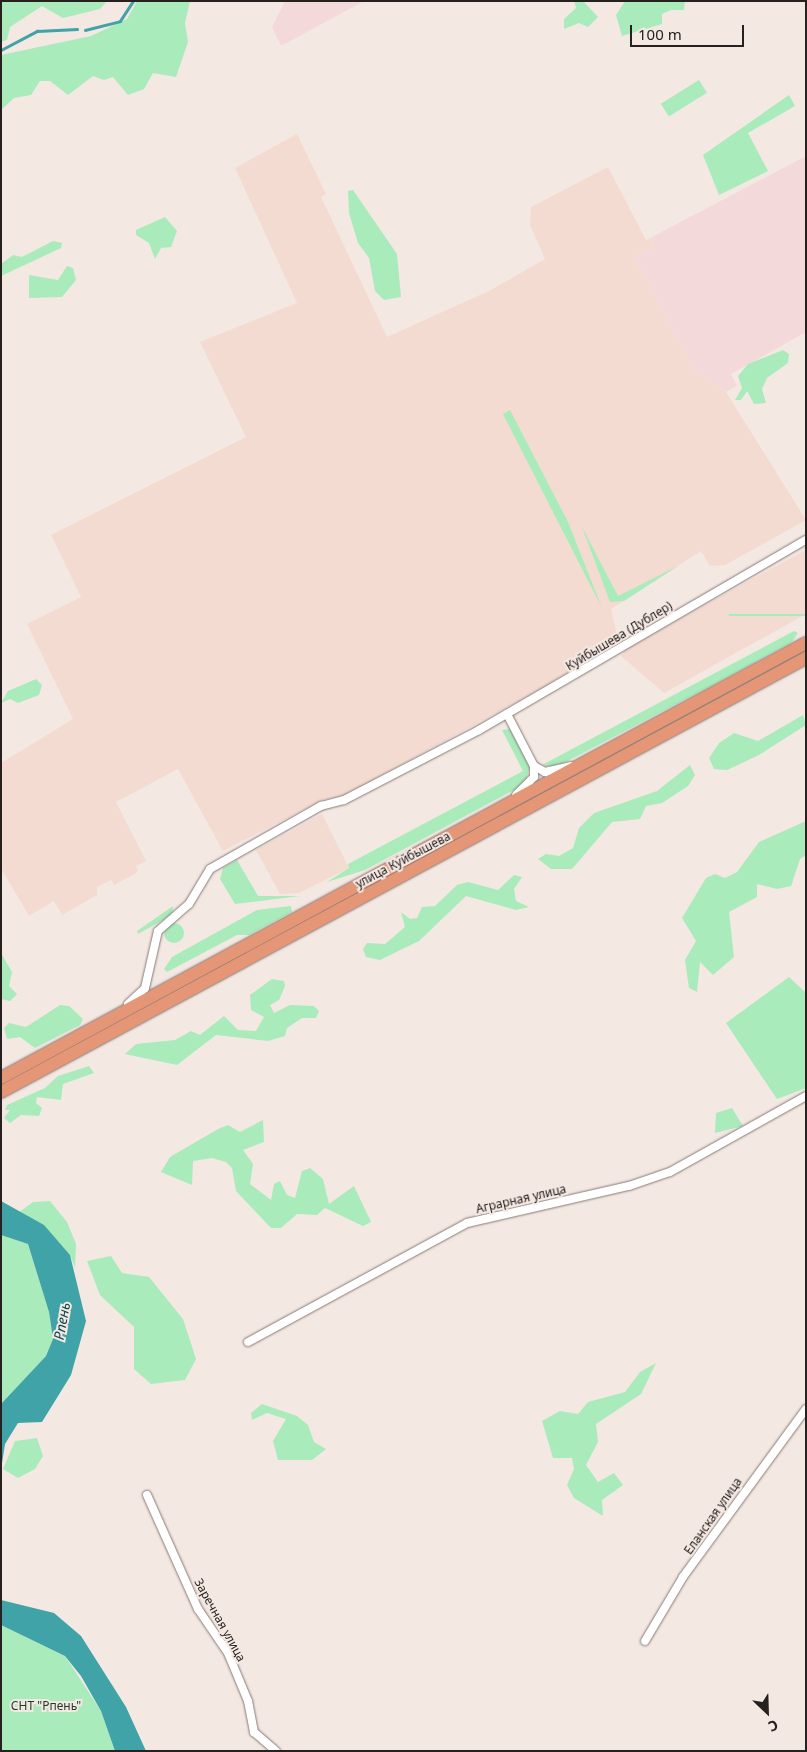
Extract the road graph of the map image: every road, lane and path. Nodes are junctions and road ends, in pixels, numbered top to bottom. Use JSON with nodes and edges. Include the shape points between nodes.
{"nodes":[{"id":1,"x":806,"y":540,"type":"edge"},
{"id":2,"x":806,"y":643,"type":"edge"},
{"id":3,"x":806,"y":658,"type":"edge"},
{"id":4,"x":507,"y":714,"type":"junction"},
{"id":5,"x":590,"y":759,"type":"junction"},
{"id":6,"x":534,"y":766,"type":"junction"},
{"id":7,"x":493,"y":812,"type":"junction"},
{"id":8,"x":101,"y":1024,"type":"junction"},
{"id":9,"x":1,"y":1078,"type":"edge"},
{"id":10,"x":1,"y":1092,"type":"edge"},
{"id":11,"x":806,"y":1096,"type":"edge"},
{"id":12,"x":248,"y":1342,"type":"dead end"},
{"id":13,"x":806,"y":1409,"type":"edge"},
{"id":14,"x":146,"y":1495,"type":"dead end"},
{"id":15,"x":646,"y":1641,"type":"dead end"},
{"id":16,"x":276,"y":1751,"type":"edge"}],
"edges":[{"from":1,"to":4,"type":"street","name":"Куйбышева (Дублер)"},
{"from":2,"to":5,"type":"highway","name":"улица Куйбышева"},
{"from":3,"to":10,"type":"highway","name":"улица Куйбышева"},
{"from":4,"to":6,"type":"street"},
{"from":4,"to":8,"type":"street","name":"Куйбышева (Дублер)","via":[[344,800],[321,806],[210,869],[189,904],[158,931],[145,988]]},
{"from":5,"to":6,"type":"street","via":[[546,772]]},
{"from":5,"to":7,"type":"highway","name":"улица Куйбышева"},
{"from":6,"to":7,"type":"street","via":[[534,777]]},
{"from":7,"to":8,"type":"highway","name":"улица Куйбышева"},
{"from":8,"to":9,"type":"highway","name":"улица Куйбышева"},
{"from":11,"to":12,"type":"street","name":"Аграрная улица","via":[[670,1172],[629,1186],[467,1223]]},
{"from":13,"to":15,"type":"street","name":"Еланская улица","via":[[683,1577]]},
{"from":14,"to":16,"type":"street","name":"Заречная улица","via":[[198,1609],[228,1653],[248,1701],[254,1732]]}]}
